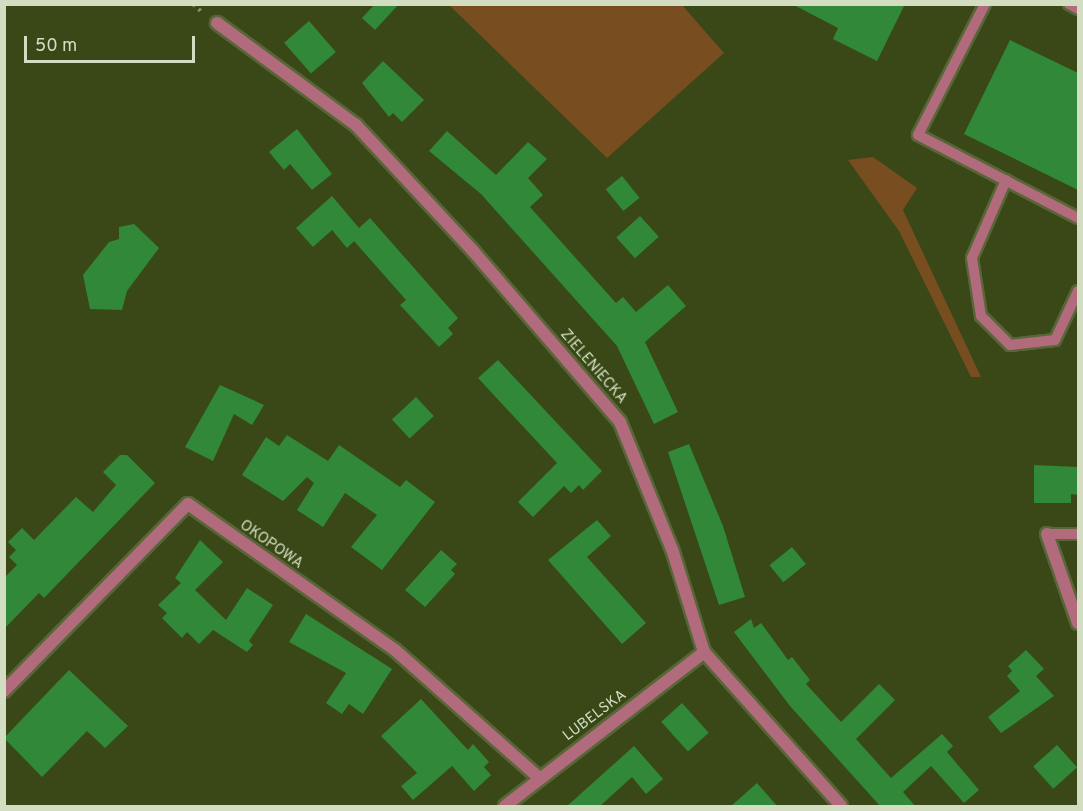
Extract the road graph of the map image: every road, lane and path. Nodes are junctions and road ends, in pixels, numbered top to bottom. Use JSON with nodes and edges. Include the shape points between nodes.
{"nodes":[{"id":1,"x":985,"y":4,"type":"edge"},
{"id":2,"x":1069,"y":4,"type":"edge"},
{"id":3,"x":1078,"y":9,"type":"edge"},
{"id":4,"x":217,"y":24,"type":"dead end"},
{"id":5,"x":1006,"y":180,"type":"junction"},
{"id":6,"x":1078,"y":218,"type":"edge"},
{"id":7,"x":1078,"y":291,"type":"edge"},
{"id":8,"x":1047,"y":534,"type":"joint"},
{"id":9,"x":1078,"y":534,"type":"edge"},
{"id":10,"x":1078,"y":623,"type":"edge"},
{"id":11,"x":704,"y":652,"type":"junction"},
{"id":12,"x":4,"y":691,"type":"edge"},
{"id":13,"x":538,"y":777,"type":"junction"},
{"id":14,"x":506,"y":807,"type":"edge"},
{"id":15,"x":841,"y":807,"type":"edge"}],
"edges":[{"from":1,"to":5,"type":"lane","via":[[918,135]]},
{"from":2,"to":3,"type":"lane"},
{"from":4,"to":11,"type":"street","name":"ZIELENIECKA","via":[[356,125],[473,251],[620,422],[673,552]]},
{"from":5,"to":6,"type":"lane"},
{"from":5,"to":7,"type":"lane","via":[[972,258],[981,316],[1010,345],[1055,340]]},
{"from":8,"to":9,"type":"lane"},
{"from":8,"to":10,"type":"street"},
{"from":11,"to":13,"type":"street","name":"LUBELSKA"},
{"from":11,"to":15,"type":"street","name":"ZIELENIECKA"},
{"from":12,"to":13,"type":"street","name":"OKOPOWA","via":[[188,504],[395,650]]},
{"from":13,"to":14,"type":"street","name":"LUBELSKA"}]}
